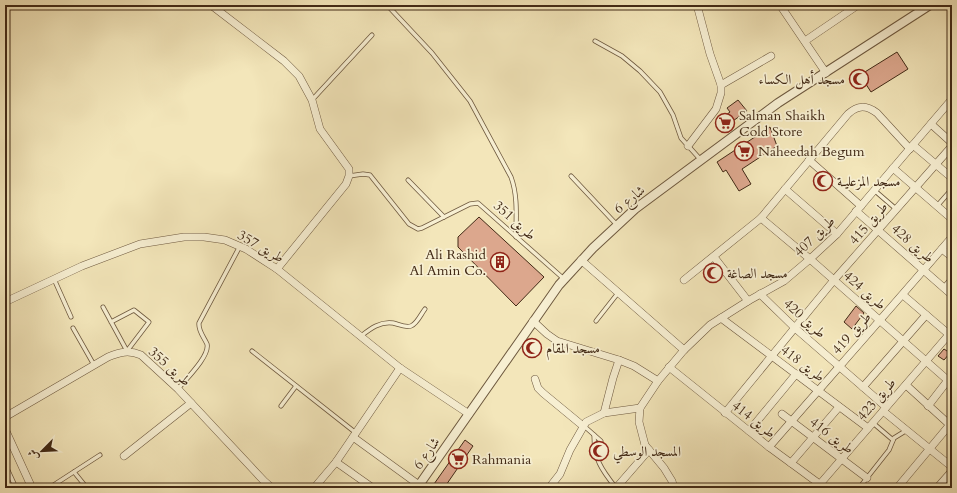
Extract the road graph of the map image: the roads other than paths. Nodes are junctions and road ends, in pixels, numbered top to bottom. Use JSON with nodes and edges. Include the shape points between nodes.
{"nodes":[{"id":1,"x":211,"y":5,"type":"edge"},
{"id":2,"x":387,"y":5,"type":"edge"},
{"id":3,"x":697,"y":5,"type":"edge"},
{"id":4,"x":780,"y":5,"type":"edge"},
{"id":5,"x":858,"y":5,"type":"edge"},
{"id":6,"x":930,"y":5,"type":"edge"},
{"id":7,"x":372,"y":35,"type":"dead end"},
{"id":8,"x":595,"y":41,"type":"dead end"},
{"id":9,"x":805,"y":41,"type":"junction"},
{"id":10,"x":771,"y":56,"type":"dead end"},
{"id":11,"x":826,"y":73,"type":"junction"},
{"id":12,"x":721,"y":85,"type":"junction"},
{"id":13,"x":312,"y":100,"type":"junction"},
{"id":14,"x":951,"y":103,"type":"edge"},
{"id":15,"x":931,"y":124,"type":"junction"},
{"id":16,"x":952,"y":144,"type":"edge"},
{"id":17,"x":688,"y":146,"type":"junction"},
{"id":18,"x":911,"y":147,"type":"junction"},
{"id":19,"x":701,"y":160,"type":"junction"},
{"id":20,"x":809,"y":160,"type":"junction"},
{"id":21,"x":936,"y":165,"type":"junction"},
{"id":22,"x":893,"y":168,"type":"junction"},
{"id":23,"x":349,"y":176,"type":"junction"},
{"id":24,"x":571,"y":176,"type":"dead end"},
{"id":25,"x":952,"y":178,"type":"edge"},
{"id":26,"x":408,"y":180,"type":"dead end"},
{"id":27,"x":916,"y":187,"type":"junction"},
{"id":28,"x":785,"y":189,"type":"junction"},
{"id":29,"x":952,"y":189,"type":"edge"},
{"id":30,"x":874,"y":190,"type":"junction"},
{"id":31,"x":937,"y":206,"type":"junction"},
{"id":32,"x":859,"y":209,"type":"junction"},
{"id":33,"x":896,"y":210,"type":"junction"},
{"id":34,"x":444,"y":217,"type":"junction"},
{"id":35,"x":761,"y":218,"type":"junction"},
{"id":36,"x":952,"y":218,"type":"edge"},
{"id":37,"x":617,"y":225,"type":"junction"},
{"id":38,"x":878,"y":230,"type":"junction"},
{"id":39,"x":837,"y":234,"type":"junction"},
{"id":40,"x":516,"y":236,"type":"junction"},
{"id":41,"x":952,"y":237,"type":"edge"},
{"id":42,"x":240,"y":246,"type":"junction"},
{"id":43,"x":942,"y":249,"type":"junction"},
{"id":44,"x":714,"y":257,"type":"junction"},
{"id":45,"x":952,"y":257,"type":"edge"},
{"id":46,"x":810,"y":259,"type":"junction"},
{"id":47,"x":581,"y":260,"type":"junction"},
{"id":48,"x":277,"y":269,"type":"junction"},
{"id":49,"x":924,"y":270,"type":"junction"},
{"id":50,"x":564,"y":279,"type":"junction"},
{"id":51,"x":54,"y":280,"type":"junction"},
{"id":52,"x":684,"y":280,"type":"dead end"},
{"id":53,"x":834,"y":280,"type":"junction"},
{"id":54,"x":952,"y":280,"type":"edge"},
{"id":55,"x":945,"y":288,"type":"junction"},
{"id":56,"x":618,"y":293,"type":"junction"},
{"id":57,"x":760,"y":294,"type":"junction"},
{"id":58,"x":903,"y":295,"type":"junction"},
{"id":59,"x":952,"y":295,"type":"edge"},
{"id":60,"x":748,"y":301,"type":"junction"},
{"id":61,"x":5,"y":302,"type":"edge"},
{"id":62,"x":103,"y":307,"type":"dead end"},
{"id":63,"x":425,"y":309,"type":"dead end"},
{"id":64,"x":926,"y":314,"type":"junction"},
{"id":65,"x":71,"y":317,"type":"dead end"},
{"id":66,"x":721,"y":318,"type":"junction"},
{"id":67,"x":533,"y":321,"type":"junction"},
{"id":68,"x":596,"y":321,"type":"dead end"},
{"id":69,"x":880,"y":321,"type":"junction"},
{"id":70,"x":111,"y":322,"type":"junction"},
{"id":71,"x":73,"y":328,"type":"dead end"},
{"id":72,"x":795,"y":328,"type":"junction"},
{"id":73,"x":951,"y":334,"type":"edge"},
{"id":74,"x":361,"y":336,"type":"junction"},
{"id":75,"x":903,"y":341,"type":"junction"},
{"id":76,"x":684,"y":350,"type":"junction"},
{"id":77,"x":127,"y":351,"type":"junction"},
{"id":78,"x":252,"y":351,"type":"dead end"},
{"id":79,"x":772,"y":356,"type":"junction"},
{"id":80,"x":619,"y":360,"type":"junction"},
{"id":81,"x":927,"y":360,"type":"junction"},
{"id":82,"x":94,"y":365,"type":"junction"},
{"id":83,"x":840,"y":366,"type":"junction"},
{"id":84,"x":669,"y":367,"type":"junction"},
{"id":85,"x":400,"y":368,"type":"junction"},
{"id":86,"x":796,"y":374,"type":"junction"},
{"id":87,"x":534,"y":379,"type":"dead end"},
{"id":88,"x":951,"y":380,"type":"edge"},
{"id":89,"x":658,"y":381,"type":"junction"},
{"id":90,"x":906,"y":385,"type":"junction"},
{"id":91,"x":296,"y":386,"type":"junction"},
{"id":92,"x":863,"y":387,"type":"junction"},
{"id":93,"x":178,"y":389,"type":"junction"},
{"id":94,"x":818,"y":390,"type":"junction"},
{"id":95,"x":191,"y":403,"type":"junction"},
{"id":96,"x":281,"y":406,"type":"dead end"},
{"id":97,"x":928,"y":406,"type":"junction"},
{"id":98,"x":839,"y":407,"type":"junction"},
{"id":99,"x":640,"y":408,"type":"junction"},
{"id":100,"x":885,"y":409,"type":"junction"},
{"id":101,"x":604,"y":413,"type":"junction"},
{"id":102,"x":725,"y":413,"type":"junction"},
{"id":103,"x":469,"y":414,"type":"junction"},
{"id":104,"x":782,"y":414,"type":"dead end"},
{"id":105,"x":5,"y":417,"type":"edge"},
{"id":106,"x":792,"y":421,"type":"junction"},
{"id":107,"x":951,"y":423,"type":"edge"},
{"id":108,"x":583,"y":426,"type":"junction"},
{"id":109,"x":871,"y":426,"type":"junction"},
{"id":110,"x":5,"y":429,"type":"edge"},
{"id":111,"x":907,"y":430,"type":"junction"},
{"id":112,"x":749,"y":431,"type":"junction"},
{"id":113,"x":354,"y":435,"type":"junction"},
{"id":114,"x":594,"y":435,"type":"junction"},
{"id":115,"x":814,"y":438,"type":"junction"},
{"id":116,"x":893,"y":440,"type":"junction"},
{"id":117,"x":601,"y":441,"type":"dead end"},
{"id":118,"x":770,"y":447,"type":"junction"},
{"id":119,"x":930,"y":448,"type":"junction"},
{"id":120,"x":649,"y":450,"type":"junction"},
{"id":121,"x":100,"y":455,"type":"dead end"},
{"id":122,"x":124,"y":456,"type":"dead end"},
{"id":123,"x":842,"y":459,"type":"junction"},
{"id":124,"x":336,"y":462,"type":"junction"},
{"id":125,"x":792,"y":463,"type":"junction"},
{"id":126,"x":5,"y":464,"type":"edge"},
{"id":127,"x":952,"y":467,"type":"edge"},
{"id":128,"x":952,"y":471,"type":"edge"},
{"id":129,"x":74,"y":472,"type":"junction"},
{"id":130,"x":867,"y":478,"type":"junction"},
{"id":131,"x":418,"y":486,"type":"edge"},
{"id":132,"x":824,"y":487,"type":"edge"},
{"id":133,"x":16,"y":488,"type":"edge"},
{"id":134,"x":32,"y":488,"type":"edge"},
{"id":135,"x":49,"y":488,"type":"edge"},
{"id":136,"x":87,"y":488,"type":"edge"},
{"id":137,"x":272,"y":488,"type":"edge"},
{"id":138,"x":314,"y":488,"type":"edge"},
{"id":139,"x":372,"y":488,"type":"edge"},
{"id":140,"x":550,"y":488,"type":"edge"},
{"id":141,"x":616,"y":488,"type":"edge"},
{"id":142,"x":674,"y":488,"type":"edge"},
{"id":143,"x":859,"y":488,"type":"edge"},
{"id":144,"x":897,"y":488,"type":"edge"},
{"id":145,"x":937,"y":488,"type":"edge"}],
"edges":[{"from":1,"to":13,"type":"street","via":[[300,76]]},
{"from":2,"to":40,"type":"lane","via":[[432,53],[470,101],[513,182],[516,196]]},
{"from":3,"to":12,"type":"street"},
{"from":4,"to":9,"type":"street"},
{"from":5,"to":9,"type":"street"},
{"from":6,"to":11,"type":"street","name":"شارع 6"},
{"from":7,"to":13,"type":"lane"},
{"from":8,"to":17,"type":"lane","via":[[622,56],[660,92],[673,115],[681,138]]},
{"from":9,"to":11,"type":"street"},
{"from":10,"to":12,"type":"street"},
{"from":11,"to":19,"type":"street","name":"شارع 6"},
{"from":12,"to":17,"type":"street","via":[[721,97],[716,109]]},
{"from":13,"to":23,"type":"street","via":[[320,129],[349,169]]},
{"from":14,"to":15,"type":"street","name":"طريق 407"},
{"from":15,"to":16,"type":"street"},
{"from":15,"to":18,"type":"street","name":"طريق 407"},
{"from":16,"to":21,"type":"street","name":"طريق 415"},
{"from":17,"to":19,"type":"lane"},
{"from":18,"to":20,"type":"street","via":[[877,113],[864,106],[855,108],[848,114]]},
{"from":18,"to":21,"type":"street"},
{"from":18,"to":22,"type":"street","name":"طريق 407"},
{"from":19,"to":37,"type":"street","name":"شارع 6","via":[[634,209]]},
{"from":20,"to":28,"type":"street"},
{"from":20,"to":32,"type":"street"},
{"from":21,"to":25,"type":"street"},
{"from":21,"to":27,"type":"street","name":"طريق 415"},
{"from":22,"to":27,"type":"street"},
{"from":22,"to":30,"type":"street","name":"طريق 407"},
{"from":23,"to":34,"type":"lane","via":[[370,175],[413,227],[422,228]]},
{"from":23,"to":48,"type":"street","via":[[346,184]]},
{"from":24,"to":37,"type":"lane"},
{"from":26,"to":34,"type":"lane"},
{"from":27,"to":31,"type":"street"},
{"from":27,"to":33,"type":"street","name":"طريق 415"},
{"from":28,"to":35,"type":"street"},
{"from":28,"to":39,"type":"street"},
{"from":29,"to":31,"type":"lane"},
{"from":30,"to":32,"type":"street","name":"طريق 407"},
{"from":30,"to":33,"type":"lane"},
{"from":31,"to":36,"type":"street"},
{"from":32,"to":38,"type":"street","name":"طريق 428"},
{"from":32,"to":39,"type":"street","name":"طريق 407"},
{"from":33,"to":38,"type":"street","name":"طريق 415"},
{"from":34,"to":40,"type":"lane","name":"طريق 351","via":[[470,204],[478,203]]},
{"from":35,"to":44,"type":"street"},
{"from":35,"to":46,"type":"street","name":"طريق 424"},
{"from":37,"to":47,"type":"street","name":"شارع 6"},
{"from":38,"to":49,"type":"street","name":"طريق 428"},
{"from":38,"to":53,"type":"street","name":"طريق 415"},
{"from":39,"to":46,"type":"street","name":"طريق 407"},
{"from":40,"to":50,"type":"lane","name":"طريق 351"},
{"from":41,"to":43,"type":"street","name":"طريق 419"},
{"from":42,"to":48,"type":"street","name":"طريق 357"},
{"from":42,"to":51,"type":"street","name":"طريق 357","via":[[204,236],[140,244],[82,266]]},
{"from":42,"to":93,"type":"lane","via":[[200,323],[207,345],[205,355]]},
{"from":43,"to":45,"type":"street"},
{"from":43,"to":49,"type":"street","name":"طريق 419"},
{"from":44,"to":52,"type":"street"},
{"from":44,"to":60,"type":"street"},
{"from":46,"to":53,"type":"street","name":"طريق 424"},
{"from":46,"to":57,"type":"street","name":"طريق 407","via":[[784,281]]},
{"from":47,"to":50,"type":"street","name":"شارع 6"},
{"from":47,"to":56,"type":"street"},
{"from":48,"to":74,"type":"street","name":"طريق 357"},
{"from":49,"to":55,"type":"street","name":"طريق 428"},
{"from":49,"to":58,"type":"street","name":"طريق 419"},
{"from":50,"to":67,"type":"street","name":"شارع 6"},
{"from":51,"to":61,"type":"street","name":"طريق 357"},
{"from":51,"to":65,"type":"lane"},
{"from":53,"to":69,"type":"street","name":"طريق 424"},
{"from":53,"to":72,"type":"street","name":"طريق 415"},
{"from":54,"to":55,"type":"street"},
{"from":55,"to":59,"type":"street","name":"طريق 428"},
{"from":56,"to":68,"type":"lane"},
{"from":56,"to":76,"type":"street"},
{"from":57,"to":60,"type":"street","name":"طريق 407"},
{"from":57,"to":72,"type":"street","name":"طريق 420"},
{"from":58,"to":64,"type":"street"},
{"from":58,"to":69,"type":"street","name":"طريق 419"},
{"from":60,"to":66,"type":"street","name":"طريق 407"},
{"from":62,"to":70,"type":"lane"},
{"from":63,"to":74,"type":"lane","via":[[411,326],[382,324]]},
{"from":64,"to":73,"type":"street"},
{"from":64,"to":75,"type":"street"},
{"from":66,"to":76,"type":"street","name":"طريق 407"},
{"from":66,"to":79,"type":"street","name":"طريق 418"},
{"from":67,"to":80,"type":"street","via":[[558,341]]},
{"from":67,"to":103,"type":"street","name":"شارع 6"},
{"from":69,"to":75,"type":"street","name":"طريق 424"},
{"from":69,"to":83,"type":"street","name":"طريق 419"},
{"from":70,"to":77,"type":"lane"},
{"from":70,"to":77,"type":"lane","via":[[134,310],[149,321]]},
{"from":71,"to":82,"type":"lane"},
{"from":72,"to":79,"type":"street","name":"طريق 415"},
{"from":72,"to":83,"type":"street","name":"طريق 420"},
{"from":73,"to":81,"type":"street","name":"طريق 423"},
{"from":74,"to":85,"type":"street","name":"طريق 357"},
{"from":75,"to":81,"type":"street","name":"طريق 424"},
{"from":75,"to":92,"type":"street"},
{"from":76,"to":84,"type":"street","name":"طريق 407"},
{"from":77,"to":82,"type":"street","name":"طريق 355"},
{"from":77,"to":93,"type":"street","name":"طريق 355","via":[[141,355]]},
{"from":78,"to":91,"type":"lane"},
{"from":79,"to":86,"type":"street","name":"طريق 418"},
{"from":79,"to":102,"type":"street","name":"طريق 415"},
{"from":80,"to":89,"type":"street"},
{"from":80,"to":101,"type":"street"},
{"from":81,"to":88,"type":"street","name":"طريق 424"},
{"from":81,"to":90,"type":"street","name":"طريق 423"},
{"from":82,"to":105,"type":"street","name":"طريق 355"},
{"from":83,"to":92,"type":"street","name":"طريق 420"},
{"from":83,"to":94,"type":"street","name":"طريق 419"},
{"from":84,"to":89,"type":"street","name":"طريق 407"},
{"from":84,"to":102,"type":"street","name":"طريق 414"},
{"from":85,"to":103,"type":"street","name":"طريق 357"},
{"from":85,"to":113,"type":"street"},
{"from":86,"to":94,"type":"street","name":"طريق 418"},
{"from":86,"to":112,"type":"street"},
{"from":87,"to":108,"type":"street","via":[[543,394]]},
{"from":88,"to":97,"type":"street"},
{"from":89,"to":99,"type":"street","name":"طريق 407"},
{"from":90,"to":97,"type":"street"},
{"from":90,"to":100,"type":"street","name":"طريق 423"},
{"from":91,"to":96,"type":"lane"},
{"from":91,"to":113,"type":"lane"},
{"from":92,"to":100,"type":"street","name":"طريق 420"},
{"from":93,"to":95,"type":"street","name":"طريق 355"},
{"from":94,"to":98,"type":"street","name":"طريق 418"},
{"from":94,"to":106,"type":"street","name":"طريق 419"},
{"from":95,"to":122,"type":"street"},
{"from":95,"to":137,"type":"street","name":"طريق 355"},
{"from":97,"to":107,"type":"street"},
{"from":98,"to":109,"type":"street","name":"طريق 418"},
{"from":98,"to":115,"type":"street"},
{"from":99,"to":101,"type":"street"},
{"from":99,"to":120,"type":"street","via":[[639,422],[645,445]]},
{"from":100,"to":109,"type":"street","name":"طريق 423"},
{"from":100,"to":111,"type":"street","name":"طريق 420"},
{"from":101,"to":108,"type":"street"},
{"from":102,"to":112,"type":"street","name":"طريق 414"},
{"from":103,"to":131,"type":"street","name":"شارع 6"},
{"from":104,"to":106,"type":"street","name":"طريق 416"},
{"from":106,"to":115,"type":"street","name":"طريق 416"},
{"from":106,"to":118,"type":"street","name":"طريق 419"},
{"from":107,"to":119,"type":"street"},
{"from":108,"to":114,"type":"lane"},
{"from":108,"to":140,"type":"street","via":[[560,474]]},
{"from":109,"to":116,"type":"lane"},
{"from":109,"to":123,"type":"street","name":"طريق 423"},
{"from":110,"to":134,"type":"street"},
{"from":111,"to":116,"type":"lane"},
{"from":111,"to":119,"type":"street","name":"طريق 420"},
{"from":112,"to":118,"type":"street","name":"طريق 414"},
{"from":113,"to":124,"type":"street"},
{"from":113,"to":131,"type":"street"},
{"from":114,"to":117,"type":"lane"},
{"from":114,"to":141,"type":"lane","via":[[598,461]]},
{"from":115,"to":123,"type":"street","name":"طريق 416"},
{"from":115,"to":125,"type":"street"},
{"from":116,"to":130,"type":"lane","via":[[889,450]]},
{"from":118,"to":125,"type":"street","name":"طريق 414"},
{"from":119,"to":127,"type":"street","name":"طريق 420"},
{"from":119,"to":144,"type":"street"},
{"from":120,"to":141,"type":"street"},
{"from":120,"to":142,"type":"street","via":[[664,468]]},
{"from":121,"to":129,"type":"lane"},
{"from":123,"to":130,"type":"street","name":"طريق 416"},
{"from":123,"to":132,"type":"street","name":"طريق 423"},
{"from":124,"to":138,"type":"street"},
{"from":124,"to":139,"type":"street"},
{"from":125,"to":132,"type":"street","name":"طريق 414"},
{"from":126,"to":133,"type":"lane"},
{"from":128,"to":145,"type":"street"},
{"from":129,"to":135,"type":"lane"},
{"from":129,"to":136,"type":"lane"},
{"from":130,"to":143,"type":"lane"}]}
